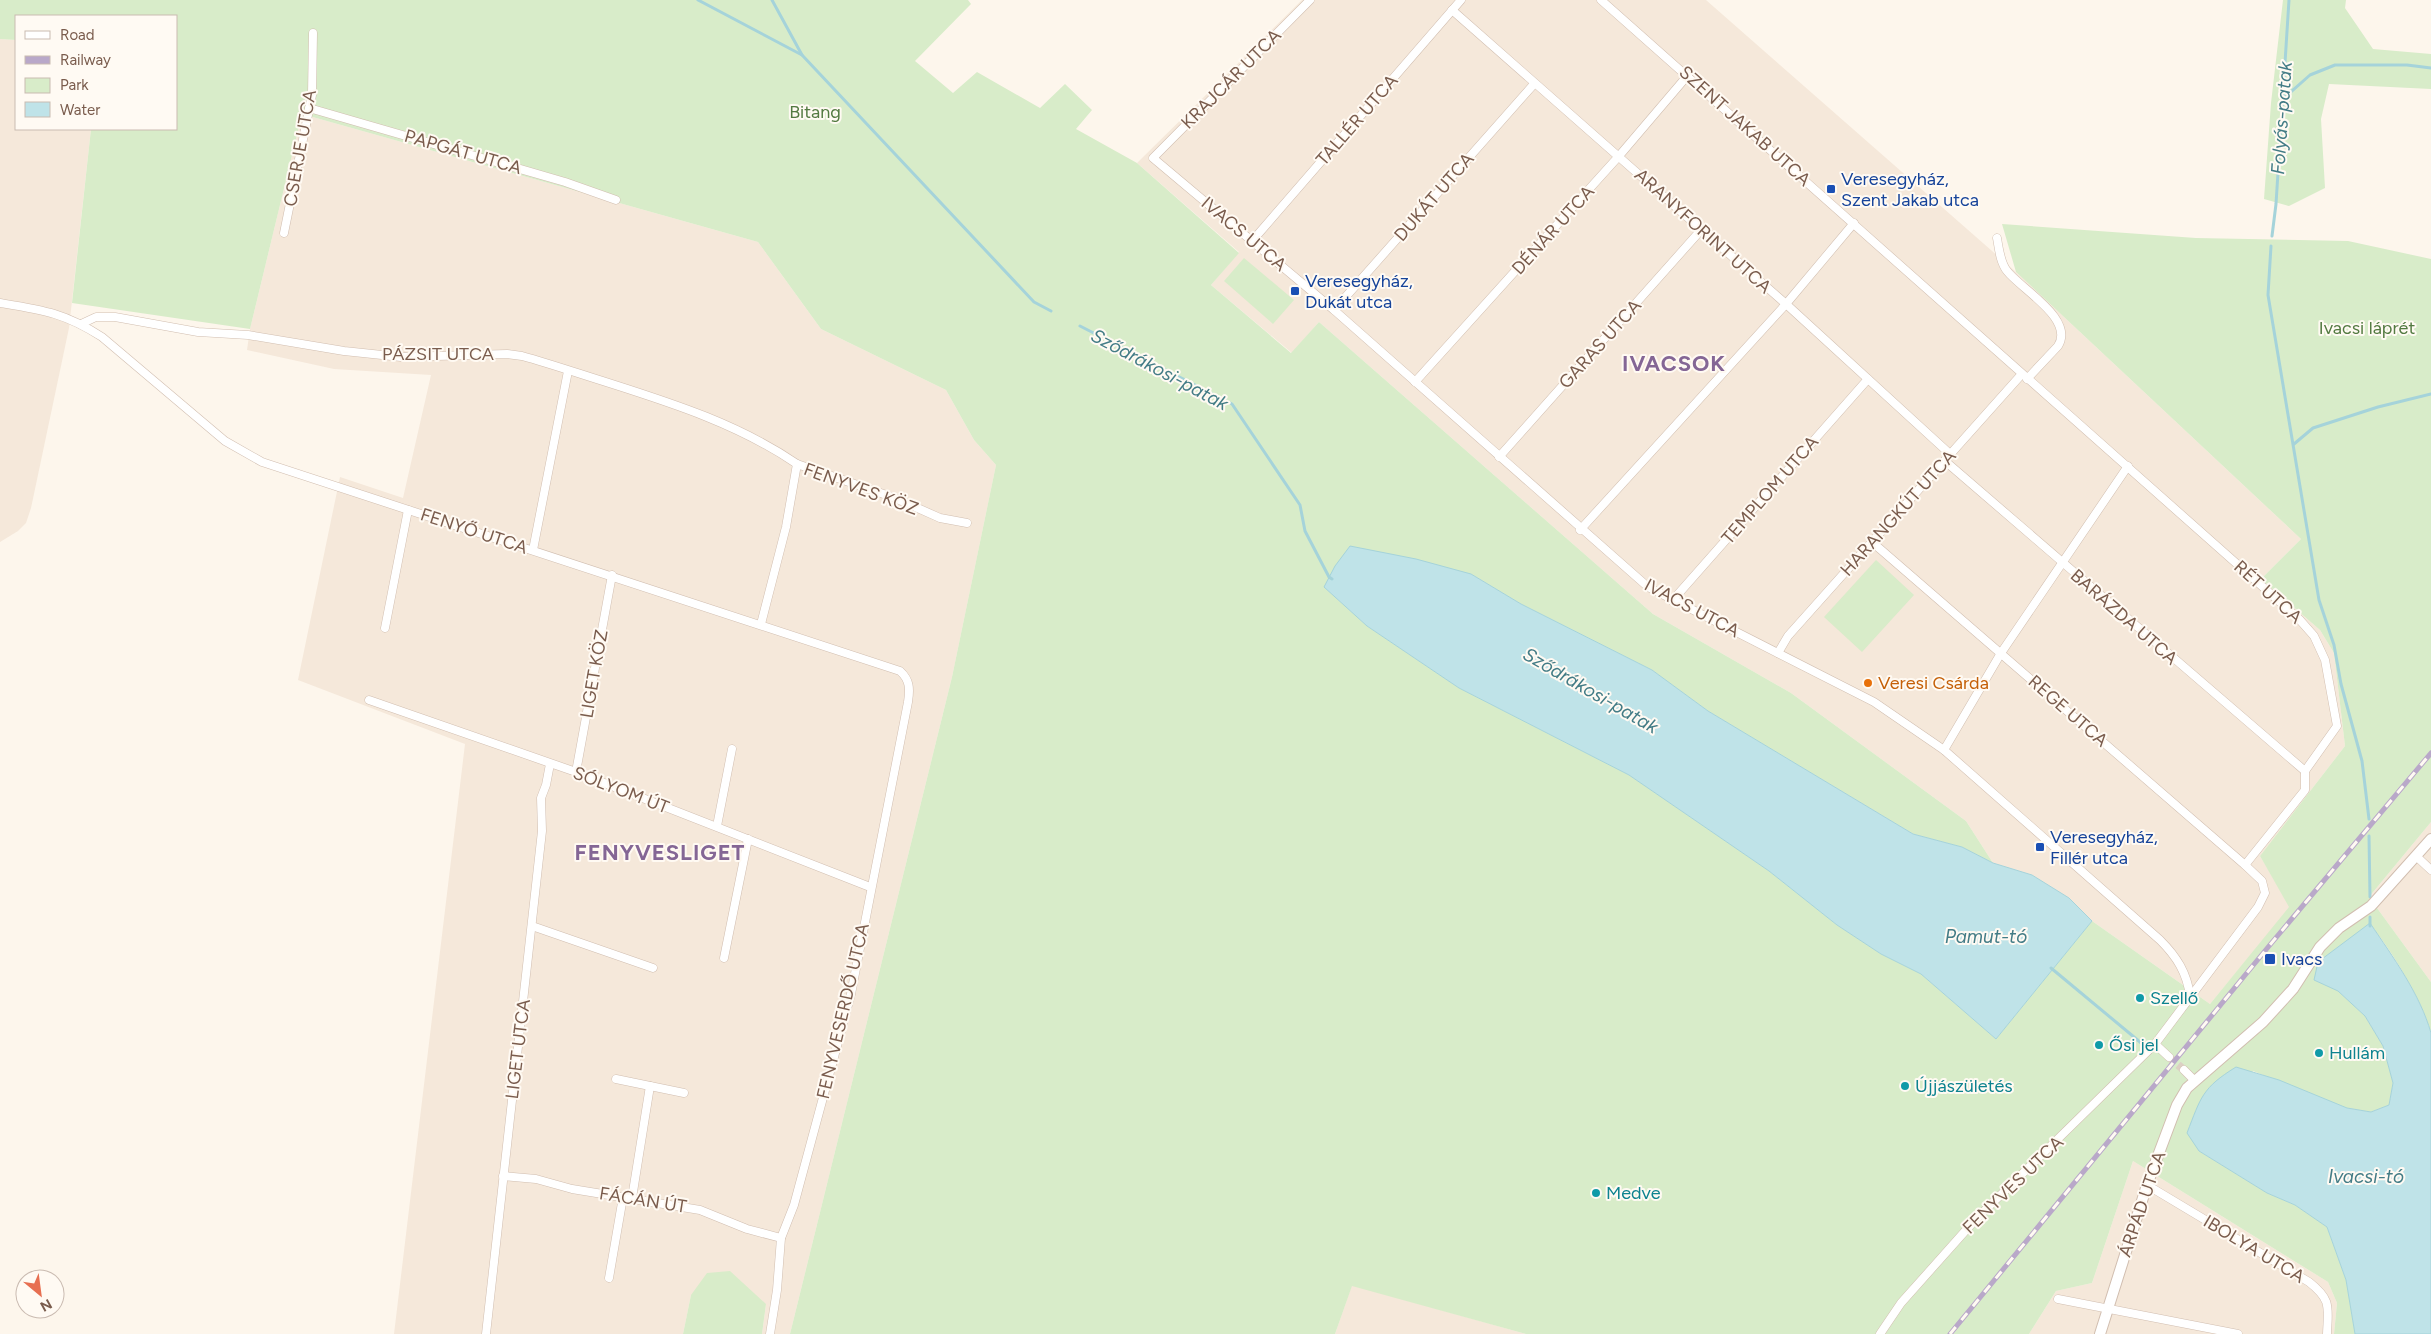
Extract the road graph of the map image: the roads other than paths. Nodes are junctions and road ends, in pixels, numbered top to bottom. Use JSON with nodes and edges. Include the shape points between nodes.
{"nodes":[{"id":1,"x":1310,"y":0,"type":"edge"},
{"id":2,"x":1461,"y":0,"type":"edge"},
{"id":3,"x":1602,"y":0,"type":"edge"},
{"id":4,"x":1452,"y":10,"type":"junction"},
{"id":5,"x":313,"y":33,"type":"dead end"},
{"id":6,"x":1688,"y":75,"type":"junction"},
{"id":7,"x":1534,"y":84,"type":"junction"},
{"id":8,"x":309,"y":108,"type":"junction"},
{"id":9,"x":1619,"y":156,"type":"junction"},
{"id":10,"x":1153,"y":158,"type":"joint"},
{"id":11,"x":616,"y":200,"type":"dead end"},
{"id":12,"x":1854,"y":223,"type":"junction"},
{"id":13,"x":1702,"y":230,"type":"junction"},
{"id":14,"x":284,"y":233,"type":"dead end"},
{"id":15,"x":1998,"y":238,"type":"dead end"},
{"id":16,"x":1253,"y":240,"type":"junction"},
{"id":17,"x":0,"y":303,"type":"edge"},
{"id":18,"x":1786,"y":304,"type":"junction"},
{"id":19,"x":1334,"y":310,"type":"junction"},
{"id":20,"x":81,"y":324,"type":"junction"},
{"id":21,"x":568,"y":370,"type":"junction"},
{"id":22,"x":2024,"y":377,"type":"junction"},
{"id":23,"x":1868,"y":379,"type":"junction"},
{"id":24,"x":1415,"y":382,"type":"junction"},
{"id":25,"x":1499,"y":457,"type":"junction"},
{"id":26,"x":1948,"y":458,"type":"junction"},
{"id":27,"x":797,"y":464,"type":"junction"},
{"id":28,"x":2128,"y":466,"type":"junction"},
{"id":29,"x":408,"y":510,"type":"junction"},
{"id":30,"x":967,"y":523,"type":"dead end"},
{"id":31,"x":1580,"y":530,"type":"junction"},
{"id":32,"x":1872,"y":542,"type":"junction"},
{"id":33,"x":533,"y":550,"type":"junction"},
{"id":34,"x":2061,"y":563,"type":"junction"},
{"id":35,"x":612,"y":575,"type":"junction"},
{"id":36,"x":1672,"y":601,"type":"junction"},
{"id":37,"x":761,"y":624,"type":"junction"},
{"id":38,"x":385,"y":628,"type":"dead end"},
{"id":39,"x":1778,"y":653,"type":"junction"},
{"id":40,"x":2001,"y":653,"type":"junction"},
{"id":41,"x":910,"y":686,"type":"joint"},
{"id":42,"x":370,"y":700,"type":"dead end"},
{"id":43,"x":732,"y":749,"type":"dead end"},
{"id":44,"x":1944,"y":750,"type":"junction"},
{"id":45,"x":550,"y":764,"type":"junction"},
{"id":46,"x":2304,"y":771,"type":"junction"},
{"id":47,"x":576,"y":772,"type":"junction"},
{"id":48,"x":717,"y":826,"type":"junction"},
{"id":49,"x":748,"y":839,"type":"junction"},
{"id":50,"x":2431,"y":839,"type":"edge"},
{"id":51,"x":2416,"y":856,"type":"junction"},
{"id":52,"x":2245,"y":865,"type":"junction"},
{"id":53,"x":2431,"y":870,"type":"edge"},
{"id":54,"x":2262,"y":882,"type":"joint"},
{"id":55,"x":870,"y":887,"type":"junction"},
{"id":56,"x":532,"y":926,"type":"junction"},
{"id":57,"x":724,"y":958,"type":"dead end"},
{"id":58,"x":653,"y":968,"type":"dead end"},
{"id":59,"x":2190,"y":996,"type":"junction"},
{"id":60,"x":2155,"y":1044,"type":"junction"},
{"id":61,"x":2169,"y":1057,"type":"tunnel mouth"},
{"id":62,"x":2184,"y":1070,"type":"tunnel mouth"},
{"id":63,"x":616,"y":1079,"type":"dead end"},
{"id":64,"x":2194,"y":1080,"type":"junction"},
{"id":65,"x":650,"y":1086,"type":"junction"},
{"id":66,"x":684,"y":1093,"type":"dead end"},
{"id":67,"x":503,"y":1176,"type":"junction"},
{"id":68,"x":2147,"y":1185,"type":"junction"},
{"id":69,"x":623,"y":1197,"type":"junction"},
{"id":70,"x":632,"y":1198,"type":"junction"},
{"id":71,"x":780,"y":1238,"type":"junction"},
{"id":72,"x":609,"y":1278,"type":"dead end"},
{"id":73,"x":2058,"y":1299,"type":"dead end"},
{"id":74,"x":2107,"y":1310,"type":"junction"},
{"id":75,"x":486,"y":1334,"type":"edge"},
{"id":76,"x":770,"y":1334,"type":"edge"},
{"id":77,"x":1880,"y":1334,"type":"edge"},
{"id":78,"x":2100,"y":1334,"type":"edge"},
{"id":79,"x":2238,"y":1334,"type":"edge"},
{"id":80,"x":2327,"y":1334,"type":"edge"}],
"edges":[{"from":1,"to":10,"type":"street","name":"KRAJCÁR UTCA"},
{"from":2,"to":4,"type":"street","name":"TALLÉR UTCA"},
{"from":3,"to":6,"type":"street","name":"SZENT JAKAB UTCA"},
{"from":4,"to":7,"type":"street","name":"ARANYFORINT UTCA"},
{"from":4,"to":16,"type":"street","name":"TALLÉR UTCA"},
{"from":5,"to":8,"type":"street","name":"CSERJE UTCA"},
{"from":6,"to":9,"type":"street","name":"DÉNÁR UTCA"},
{"from":6,"to":12,"type":"street","name":"SZENT JAKAB UTCA"},
{"from":7,"to":9,"type":"street","name":"ARANYFORINT UTCA"},
{"from":7,"to":19,"type":"street","name":"DUKÁT UTCA"},
{"from":8,"to":11,"type":"street","name":"PAPGÁT UTCA","via":[[565,182]]},
{"from":8,"to":14,"type":"street","name":"CSERJE UTCA"},
{"from":9,"to":13,"type":"street","name":"ARANYFORINT UTCA"},
{"from":9,"to":24,"type":"street","name":"DÉNÁR UTCA"},
{"from":10,"to":16,"type":"street","name":"IVACS UTCA"},
{"from":12,"to":18,"type":"street"},
{"from":12,"to":22,"type":"street","name":"SZENT JAKAB UTCA"},
{"from":13,"to":18,"type":"street","name":"ARANYFORINT UTCA"},
{"from":13,"to":25,"type":"street","name":"GARAS UTCA"},
{"from":15,"to":22,"type":"street","name":"HARANGKÚT UTCA","via":[[2001,260],[2007,271],[2054,316],[2061,328],[2062,340],[2058,346]]},
{"from":16,"to":19,"type":"street","name":"IVACS UTCA"},
{"from":17,"to":20,"type":"street","name":"FENYŐ UTCA","via":[[44,310]]},
{"from":18,"to":23,"type":"street","name":"ARANYFORINT UTCA"},
{"from":18,"to":31,"type":"street"},
{"from":19,"to":24,"type":"street","name":"IVACS UTCA"},
{"from":20,"to":21,"type":"street","name":"PÁZSIT UTCA","via":[[96,316],[104,316],[198,332],[401,357],[506,354]]},
{"from":20,"to":29,"type":"street","name":"FENYŐ UTCA","via":[[102,337],[213,431],[249,456],[276,468]]},
{"from":21,"to":27,"type":"street","name":"PÁZSIT UTCA","via":[[698,413],[743,433]]},
{"from":21,"to":33,"type":"street"},
{"from":22,"to":26,"type":"street","name":"HARANGKÚT UTCA"},
{"from":22,"to":28,"type":"street","name":"RÉT UTCA"},
{"from":23,"to":26,"type":"street","name":"ARANYFORINT UTCA"},
{"from":23,"to":36,"type":"street","name":"TEMPLOM UTCA"},
{"from":24,"to":25,"type":"street","name":"IVACS UTCA"},
{"from":25,"to":31,"type":"street","name":"IVACS UTCA"},
{"from":26,"to":32,"type":"street","name":"HARANGKÚT UTCA"},
{"from":26,"to":34,"type":"street","name":"BARÁZDA UTCA"},
{"from":27,"to":30,"type":"street","name":"FENYVES KÖZ","via":[[895,498],[940,518]]},
{"from":27,"to":37,"type":"street","name":"FENYVES KÖZ","via":[[786,527]]},
{"from":28,"to":34,"type":"street"},
{"from":28,"to":46,"type":"street","name":"RÉT UTCA","via":[[2314,636],[2325,660],[2337,726]]},
{"from":29,"to":33,"type":"street","name":"FENYŐ UTCA"},
{"from":29,"to":38,"type":"street"},
{"from":31,"to":36,"type":"street","name":"IVACS UTCA","via":[[1648,588]]},
{"from":32,"to":39,"type":"street","name":"HARANGKÚT UTCA","via":[[1788,636]]},
{"from":32,"to":40,"type":"street","name":"REGE UTCA"},
{"from":33,"to":35,"type":"street","name":"FENYŐ UTCA"},
{"from":34,"to":40,"type":"street"},
{"from":34,"to":46,"type":"street","name":"BARÁZDA UTCA"},
{"from":35,"to":37,"type":"street","name":"FENYŐ UTCA"},
{"from":35,"to":47,"type":"street","name":"LIGET KÖZ"},
{"from":36,"to":39,"type":"street","name":"IVACS UTCA"},
{"from":37,"to":41,"type":"street","name":"FENYŐ UTCA","via":[[900,671]]},
{"from":39,"to":44,"type":"street","name":"IVACS UTCA","via":[[1874,702]]},
{"from":40,"to":44,"type":"street"},
{"from":40,"to":52,"type":"street","name":"REGE UTCA"},
{"from":41,"to":55,"type":"street","name":"FENYVESERDŐ UTCA"},
{"from":42,"to":45,"type":"street","name":"SÓLYOM ÚT"},
{"from":43,"to":48,"type":"street"},
{"from":44,"to":59,"type":"street","name":"IVACS UTCA","via":[[2172,952],[2185,973]]},
{"from":45,"to":47,"type":"street","name":"SÓLYOM ÚT"},
{"from":45,"to":56,"type":"street","name":"LIGET UTCA","via":[[541,798],[542,831]]},
{"from":46,"to":52,"type":"street","name":"RÉT UTCA","via":[[2305,790]]},
{"from":47,"to":48,"type":"street","name":"SÓLYOM ÚT"},
{"from":48,"to":49,"type":"street","name":"SÓLYOM ÚT"},
{"from":49,"to":55,"type":"street","name":"SÓLYOM ÚT"},
{"from":49,"to":57,"type":"street"},
{"from":50,"to":51,"type":"street","name":"ÁRPÁD UTCA"},
{"from":51,"to":53,"type":"street"},
{"from":51,"to":64,"type":"street","name":"ÁRPÁD UTCA","via":[[2371,906],[2339,928],[2320,947],[2293,989],[2263,1022]]},
{"from":52,"to":54,"type":"street","name":"REGE UTCA"},
{"from":54,"to":59,"type":"street","name":"FENYVES UTCA","via":[[2266,893],[2258,907]]},
{"from":55,"to":71,"type":"street","name":"FENYVESERDŐ UTCA","via":[[851,994],[794,1204]]},
{"from":56,"to":58,"type":"street"},
{"from":56,"to":67,"type":"street","name":"LIGET UTCA"},
{"from":59,"to":60,"type":"street","name":"FENYVES UTCA"},
{"from":60,"to":61,"type":"street"},
{"from":60,"to":77,"type":"street","name":"FENYVES UTCA","via":[[1975,1220],[1901,1303]]},
{"from":62,"to":64,"type":"street"},
{"from":63,"to":65,"type":"street"},
{"from":64,"to":68,"type":"street","name":"ÁRPÁD UTCA","via":[[2177,1105]]},
{"from":65,"to":66,"type":"street"},
{"from":65,"to":70,"type":"street"},
{"from":67,"to":69,"type":"street","name":"FÁCÁN ÚT"},
{"from":67,"to":75,"type":"street","name":"LIGET UTCA"},
{"from":68,"to":74,"type":"street","name":"ÁRPÁD UTCA"},
{"from":68,"to":80,"type":"street","name":"IBOLYA UTCA","via":[[2323,1292],[2328,1302]]},
{"from":69,"to":70,"type":"street","name":"FÁCÁN ÚT"},
{"from":69,"to":72,"type":"street"},
{"from":70,"to":71,"type":"street","name":"FÁCÁN ÚT","via":[[700,1210]]},
{"from":71,"to":76,"type":"street","name":"FENYVESERDŐ UTCA"},
{"from":73,"to":74,"type":"street"},
{"from":74,"to":78,"type":"street","name":"ÁRPÁD UTCA"},
{"from":74,"to":79,"type":"street"}]}
